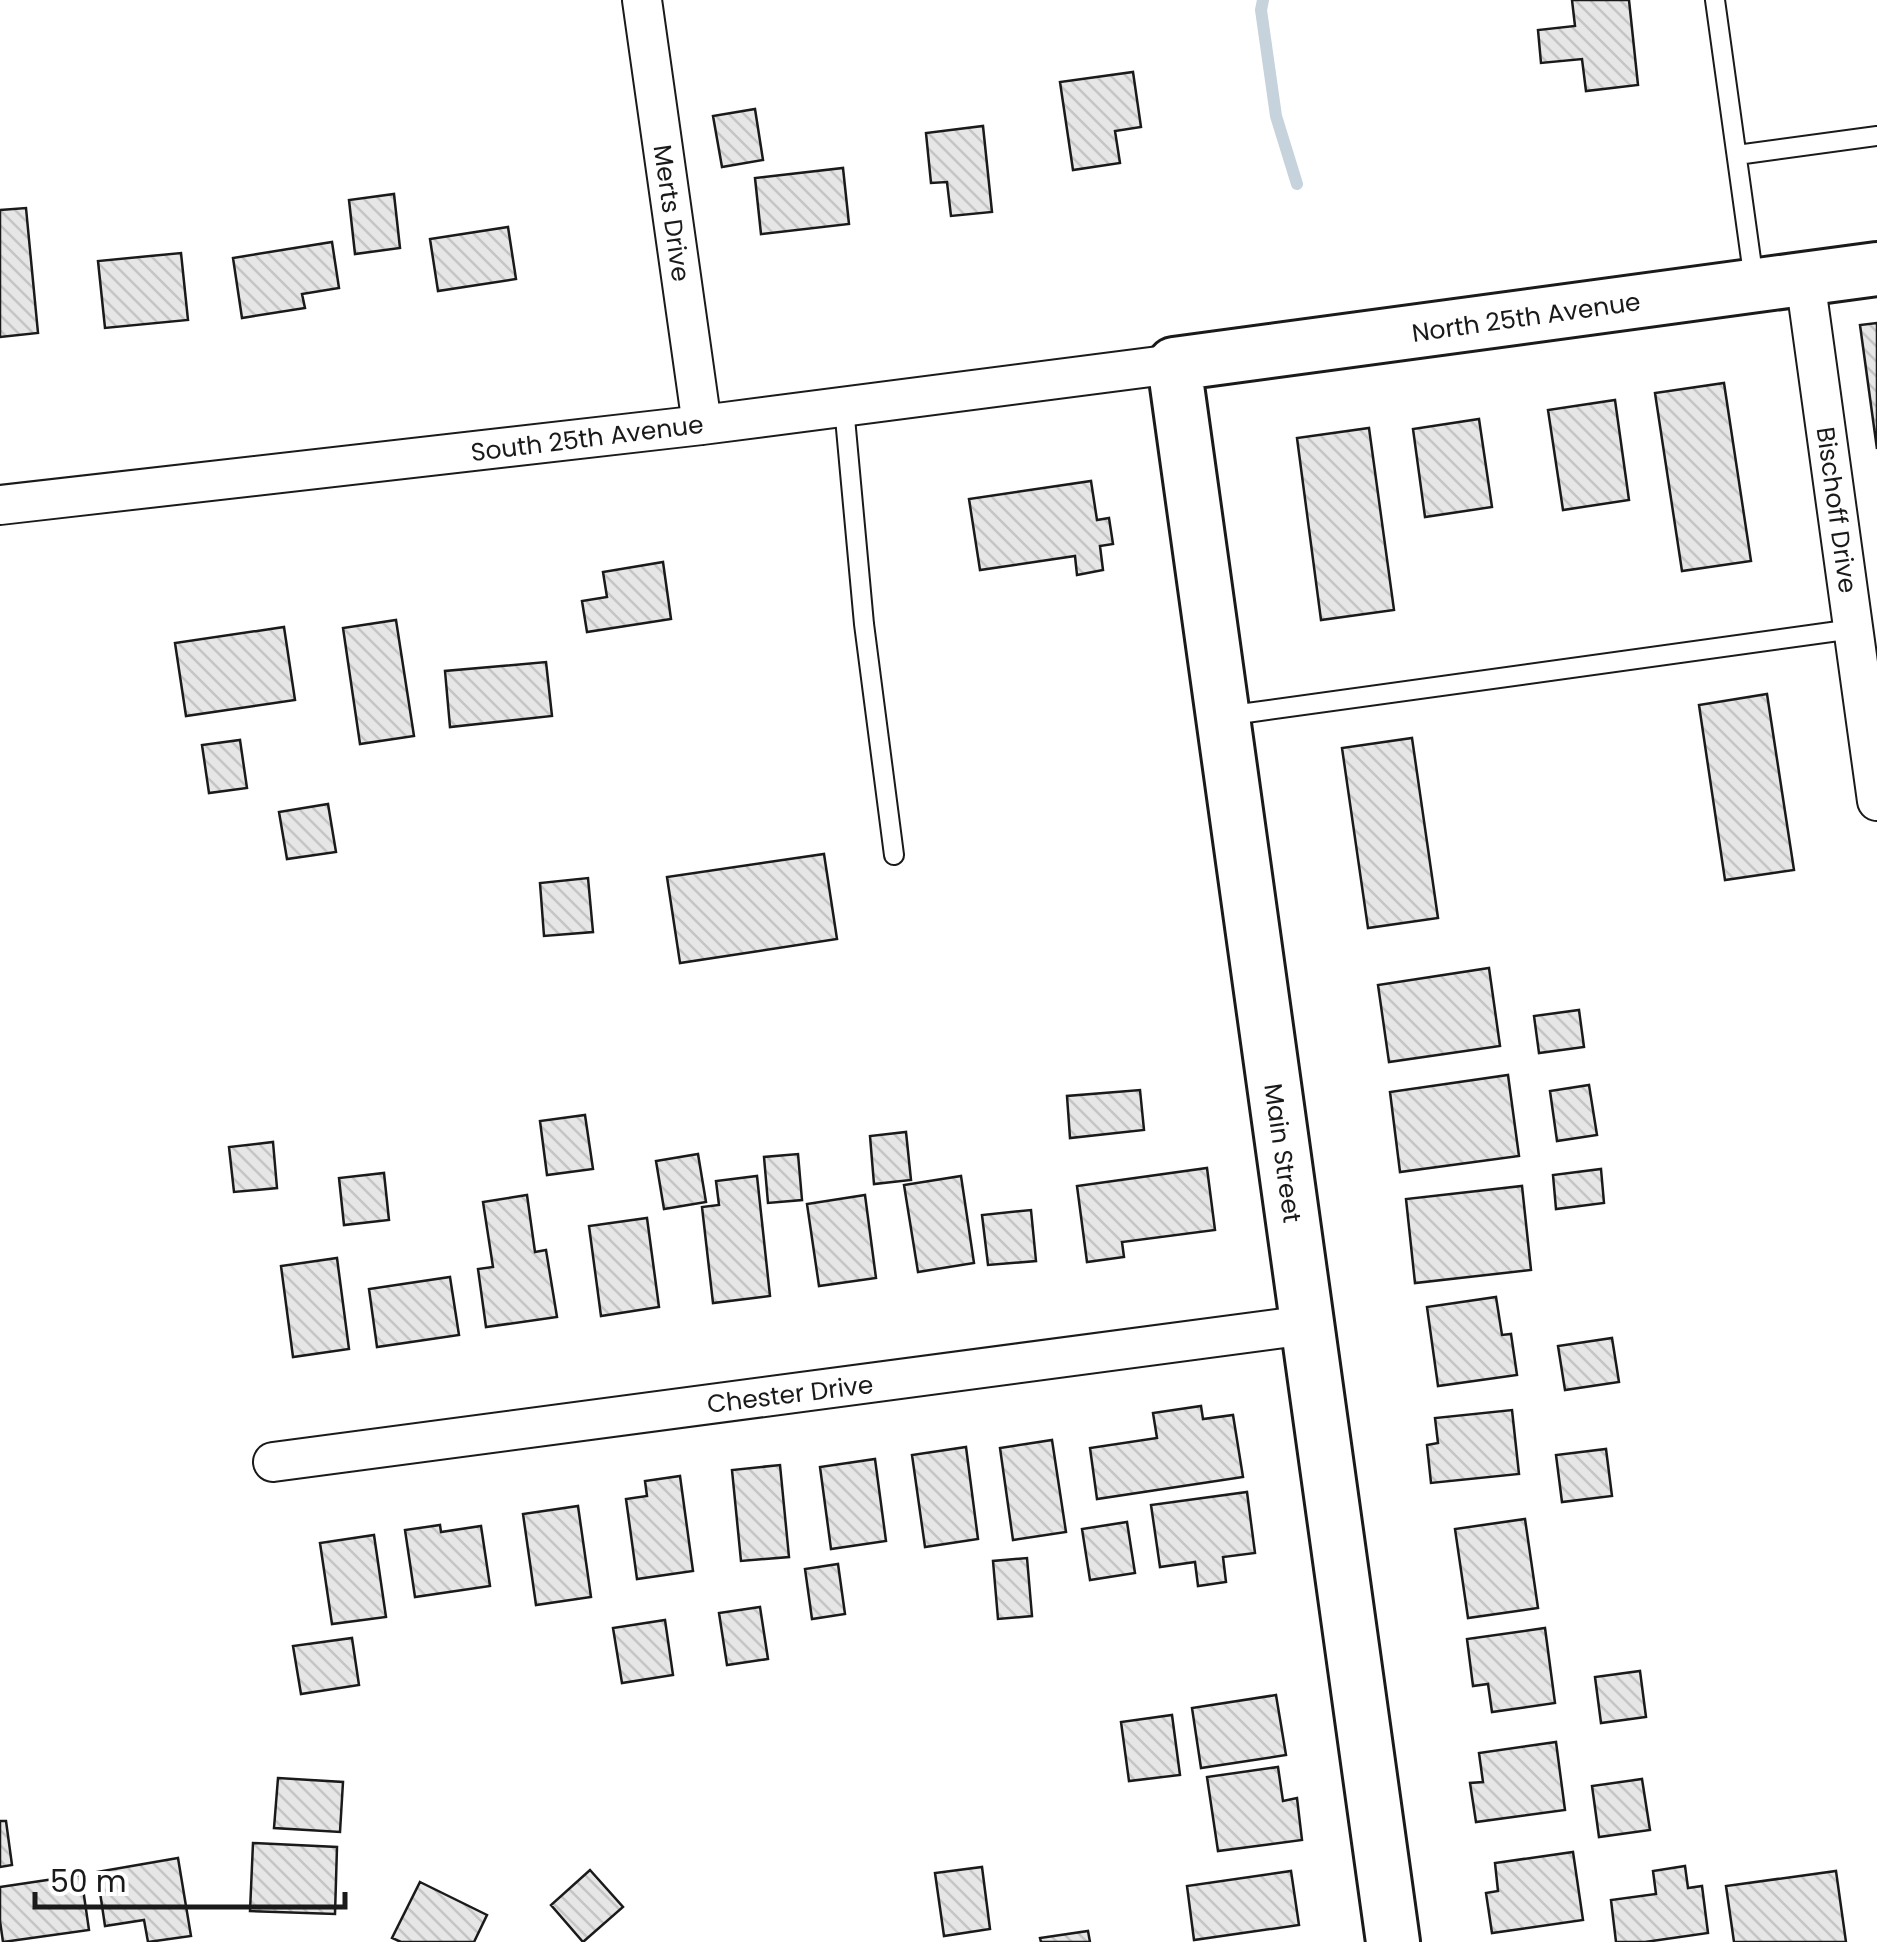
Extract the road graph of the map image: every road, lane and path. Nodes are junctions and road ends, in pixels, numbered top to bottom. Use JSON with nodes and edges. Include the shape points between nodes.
{"nodes":[{"id":1,"x":642,"y":0,"type":"edge"},
{"id":2,"x":1715,"y":0,"type":"edge"},
{"id":3,"x":1877,"y":136,"type":"edge"},
{"id":4,"x":1737,"y":155,"type":"junction"},
{"id":5,"x":1877,"y":269,"type":"edge"},
{"id":6,"x":1780,"y":283,"type":"junction"},
{"id":7,"x":1174,"y":364,"type":"junction"},
{"id":8,"x":844,"y":407,"type":"junction"},
{"id":9,"x":702,"y":426,"type":"junction"},
{"id":10,"x":0,"y":505,"type":"edge"},
{"id":11,"x":1853,"y":628,"type":"junction"},
{"id":12,"x":1223,"y":717,"type":"junction"},
{"id":13,"x":1877,"y":801,"type":"edge"},
{"id":14,"x":894,"y":855,"type":"dead end"},
{"id":15,"x":1307,"y":1326,"type":"junction"},
{"id":16,"x":273,"y":1462,"type":"dead end"},
{"id":17,"x":1393,"y":1942,"type":"edge"}],
"edges":[{"from":1,"to":9,"type":"street","name":"Merts Drive"},
{"from":2,"to":4,"type":"lane"},
{"from":3,"to":4,"type":"lane"},
{"from":4,"to":6,"type":"lane"},
{"from":5,"to":6,"type":"street","name":"North 25th Avenue"},
{"from":6,"to":7,"type":"street","name":"North 25th Avenue"},
{"from":6,"to":11,"type":"street","name":"Bischoff Drive"},
{"from":7,"to":8,"type":"street","name":"South 25th Avenue"},
{"from":7,"to":12,"type":"street","name":"Main Street"},
{"from":8,"to":9,"type":"street","name":"South 25th Avenue"},
{"from":8,"to":14,"type":"lane"},
{"from":9,"to":10,"type":"street","name":"South 25th Avenue"},
{"from":11,"to":12,"type":"lane"},
{"from":11,"to":13,"type":"street","name":"Bischoff Drive"},
{"from":12,"to":15,"type":"street","name":"Main Street"},
{"from":15,"to":16,"type":"street","name":"Chester Drive"},
{"from":15,"to":17,"type":"street","name":"Main Street"}]}
